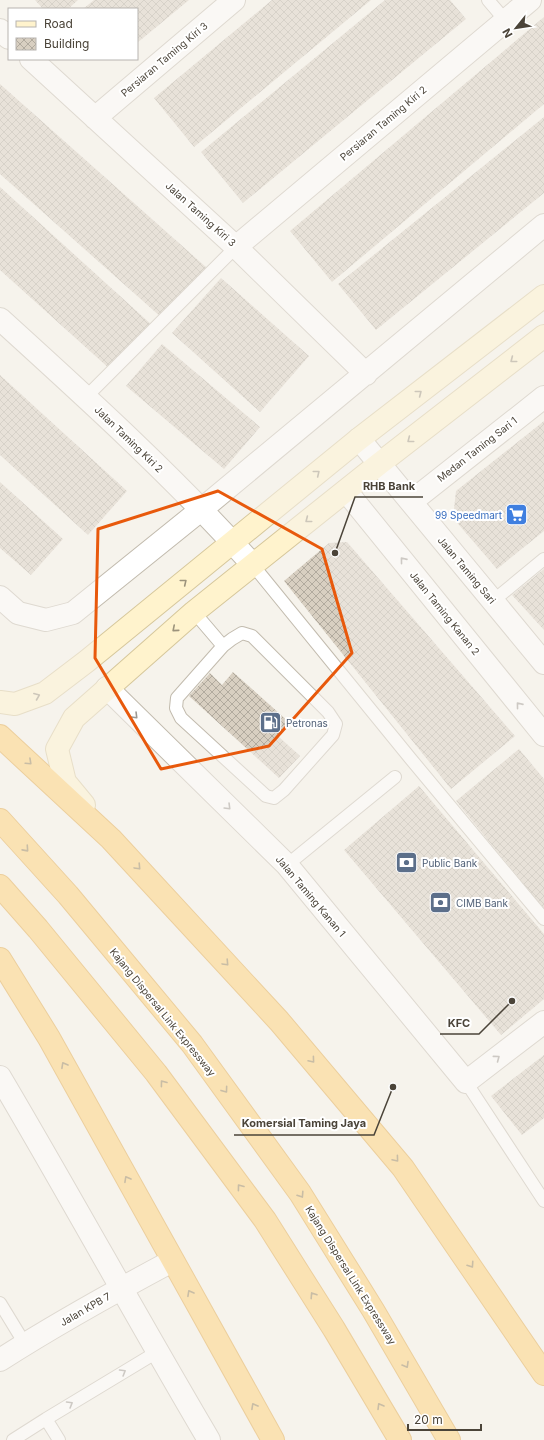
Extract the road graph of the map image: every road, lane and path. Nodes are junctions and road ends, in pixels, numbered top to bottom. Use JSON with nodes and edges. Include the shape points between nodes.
{"nodes":[{"id":1,"x":234,"y":0,"type":"edge"},
{"id":2,"x":488,"y":0,"type":"edge"},
{"id":3,"x":530,"y":0,"type":"edge"},
{"id":4,"x":506,"y":20,"type":"junction"},
{"id":5,"x":0,"y":30,"type":"edge"},
{"id":6,"x":8,"y":37,"type":"edge"},
{"id":7,"x":32,"y":60,"type":"edge"},
{"id":8,"x":95,"y":118,"type":"junction"},
{"id":9,"x":544,"y":225,"type":"edge"},
{"id":10,"x":236,"y":247,"type":"junction"},
{"id":11,"x":544,"y":296,"type":"edge"},
{"id":12,"x":0,"y":319,"type":"edge"},
{"id":13,"x":544,"y":336,"type":"edge"},
{"id":14,"x":366,"y":374,"type":"junction"},
{"id":15,"x":86,"y":397,"type":"junction"},
{"id":16,"x":544,"y":397,"type":"edge"},
{"id":17,"x":359,"y":439,"type":"junction"},
{"id":18,"x":379,"y":464,"type":"junction"},
{"id":19,"x":346,"y":491,"type":"junction"},
{"id":20,"x":411,"y":502,"type":"junction"},
{"id":21,"x":202,"y":509,"type":"junction"},
{"id":22,"x":232,"y":542,"type":"junction"},
{"id":23,"x":544,"y":559,"type":"edge"},
{"id":24,"x":252,"y":564,"type":"junction"},
{"id":25,"x":0,"y":597,"type":"edge"},
{"id":26,"x":493,"y":601,"type":"junction"},
{"id":27,"x":194,"y":612,"type":"junction"},
{"id":28,"x":223,"y":646,"type":"junction"},
{"id":29,"x":544,"y":663,"type":"edge"},
{"id":30,"x":107,"y":688,"type":"junction"},
{"id":31,"x":0,"y":702,"type":"edge"},
{"id":32,"x":544,"y":735,"type":"edge"},
{"id":33,"x":0,"y":736,"type":"edge"},
{"id":34,"x":395,"y":776,"type":"dead end"},
{"id":35,"x":0,"y":820,"type":"edge"},
{"id":36,"x":111,"y":839,"type":"junction"},
{"id":37,"x":287,"y":865,"type":"junction"},
{"id":38,"x":0,"y":886,"type":"edge"},
{"id":39,"x":544,"y":919,"type":"edge"},
{"id":40,"x":0,"y":959,"type":"edge"},
{"id":41,"x":544,"y":1022,"type":"edge"},
{"id":42,"x":0,"y":1077,"type":"edge"},
{"id":43,"x":466,"y":1082,"type":"junction"},
{"id":44,"x":544,"y":1201,"type":"edge"},
{"id":45,"x":172,"y":1261,"type":"junction"},
{"id":46,"x":122,"y":1288,"type":"junction"},
{"id":47,"x":0,"y":1303,"type":"edge"},
{"id":48,"x":25,"y":1344,"type":"junction"},
{"id":49,"x":157,"y":1352,"type":"junction"},
{"id":50,"x":0,"y":1360,"type":"edge"},
{"id":51,"x":544,"y":1374,"type":"edge"},
{"id":52,"x":46,"y":1419,"type":"junction"},
{"id":53,"x":13,"y":1440,"type":"edge"},
{"id":54,"x":59,"y":1440,"type":"edge"},
{"id":55,"x":209,"y":1440,"type":"edge"},
{"id":56,"x":273,"y":1440,"type":"edge"},
{"id":57,"x":400,"y":1440,"type":"edge"},
{"id":58,"x":449,"y":1440,"type":"edge"}],
"edges":[{"from":1,"to":8,"type":"street","name":"Persiaran Taming Kiri 3"},
{"from":2,"to":4,"type":"lane"},
{"from":3,"to":4,"type":"street","name":"Persiaran Taming Kiri 2"},
{"from":4,"to":10,"type":"street","name":"Persiaran Taming Kiri 2"},
{"from":5,"to":6,"type":"street"},
{"from":7,"to":8,"type":"street","name":"Jalan Taming Kiri 3"},
{"from":8,"to":10,"type":"street","name":"Jalan Taming Kiri 3"},
{"from":9,"to":14,"type":"street"},
{"from":10,"to":14,"type":"street","name":"Jalan Taming Kiri 3"},
{"from":10,"to":15,"type":"lane"},
{"from":17,"to":11,"type":"street","one_way":true},
{"from":12,"to":15,"type":"street","name":"Jalan Taming Kiri 2"},
{"from":13,"to":18,"type":"street","one_way":true},
{"from":14,"to":21,"type":"street"},
{"from":15,"to":21,"type":"street","name":"Jalan Taming Kiri 2"},
{"from":16,"to":20,"type":"street","name":"Medan Taming Sari 1"},
{"from":17,"to":18,"type":"street","name":"Jalan Taming Sari"},
{"from":22,"to":17,"type":"street","one_way":true},
{"from":18,"to":19,"type":"street"},
{"from":18,"to":20,"type":"street","name":"Jalan Taming Sari"},
{"from":19,"to":24,"type":"street","one_way":true},
{"from":32,"to":19,"type":"street","name":"Jalan Taming Kanan 2","one_way":true},
{"from":20,"to":26,"type":"street","name":"Jalan Taming Sari"},
{"from":21,"to":22,"type":"street","name":"Jalan Taming Kiri 2"},
{"from":21,"to":25,"type":"street","via":[[73,613],[46,620],[18,613]]},
{"from":22,"to":24,"type":"street","name":"Jalan Taming Kiri 2"},
{"from":31,"to":22,"type":"street","one_way":true,"via":[[15,704],[45,693]]},
{"from":23,"to":26,"type":"lane"},
{"from":24,"to":27,"type":"street"},
{"from":24,"to":39,"type":"lane"},
{"from":26,"to":29,"type":"street","name":"Jalan Taming Sari"},
{"from":27,"to":28,"type":"lane"},
{"from":27,"to":30,"type":"street","one_way":true},
{"from":28,"to":28,"type":"lane","via":[[177,698],[176,708],[181,718],[266,796],[274,798],[333,735],[336,724],[328,712],[252,636],[242,632]]},
{"from":30,"to":36,"type":"street","via":[[74,718],[57,749],[65,782]]},
{"from":30,"to":37,"type":"street","name":"Jalan Taming Kanan 1","one_way":true},
{"from":33,"to":36,"type":"highway","one_way":true},
{"from":34,"to":37,"type":"lane"},
{"from":35,"to":58,"type":"highway","name":"Kajang Dispersal Link Expressway","one_way":true,"via":[[68,895],[192,1044],[300,1193],[373,1310]]},
{"from":36,"to":51,"type":"highway","one_way":true,"via":[[279,1021],[403,1168]]},
{"from":37,"to":43,"type":"street","name":"Jalan Taming Kanan 1"},
{"from":57,"to":38,"type":"highway","one_way":true,"via":[[265,1220],[156,1074]]},
{"from":45,"to":40,"type":"highway","one_way":true,"via":[[49,1038]]},
{"from":43,"to":41,"type":"street","one_way":true},
{"from":42,"to":46,"type":"street"},
{"from":43,"to":44,"type":"lane"},
{"from":45,"to":46,"type":"street","name":"Jalan KPB 7"},
{"from":56,"to":45,"type":"highway","one_way":true},
{"from":46,"to":48,"type":"street","name":"Jalan KPB 7"},
{"from":46,"to":49,"type":"street"},
{"from":47,"to":48,"type":"lane"},
{"from":48,"to":50,"type":"street","name":"Jalan KPB 7"},
{"from":52,"to":49,"type":"lane","one_way":true},
{"from":49,"to":55,"type":"street"},
{"from":52,"to":53,"type":"lane"},
{"from":52,"to":54,"type":"lane"}]}
